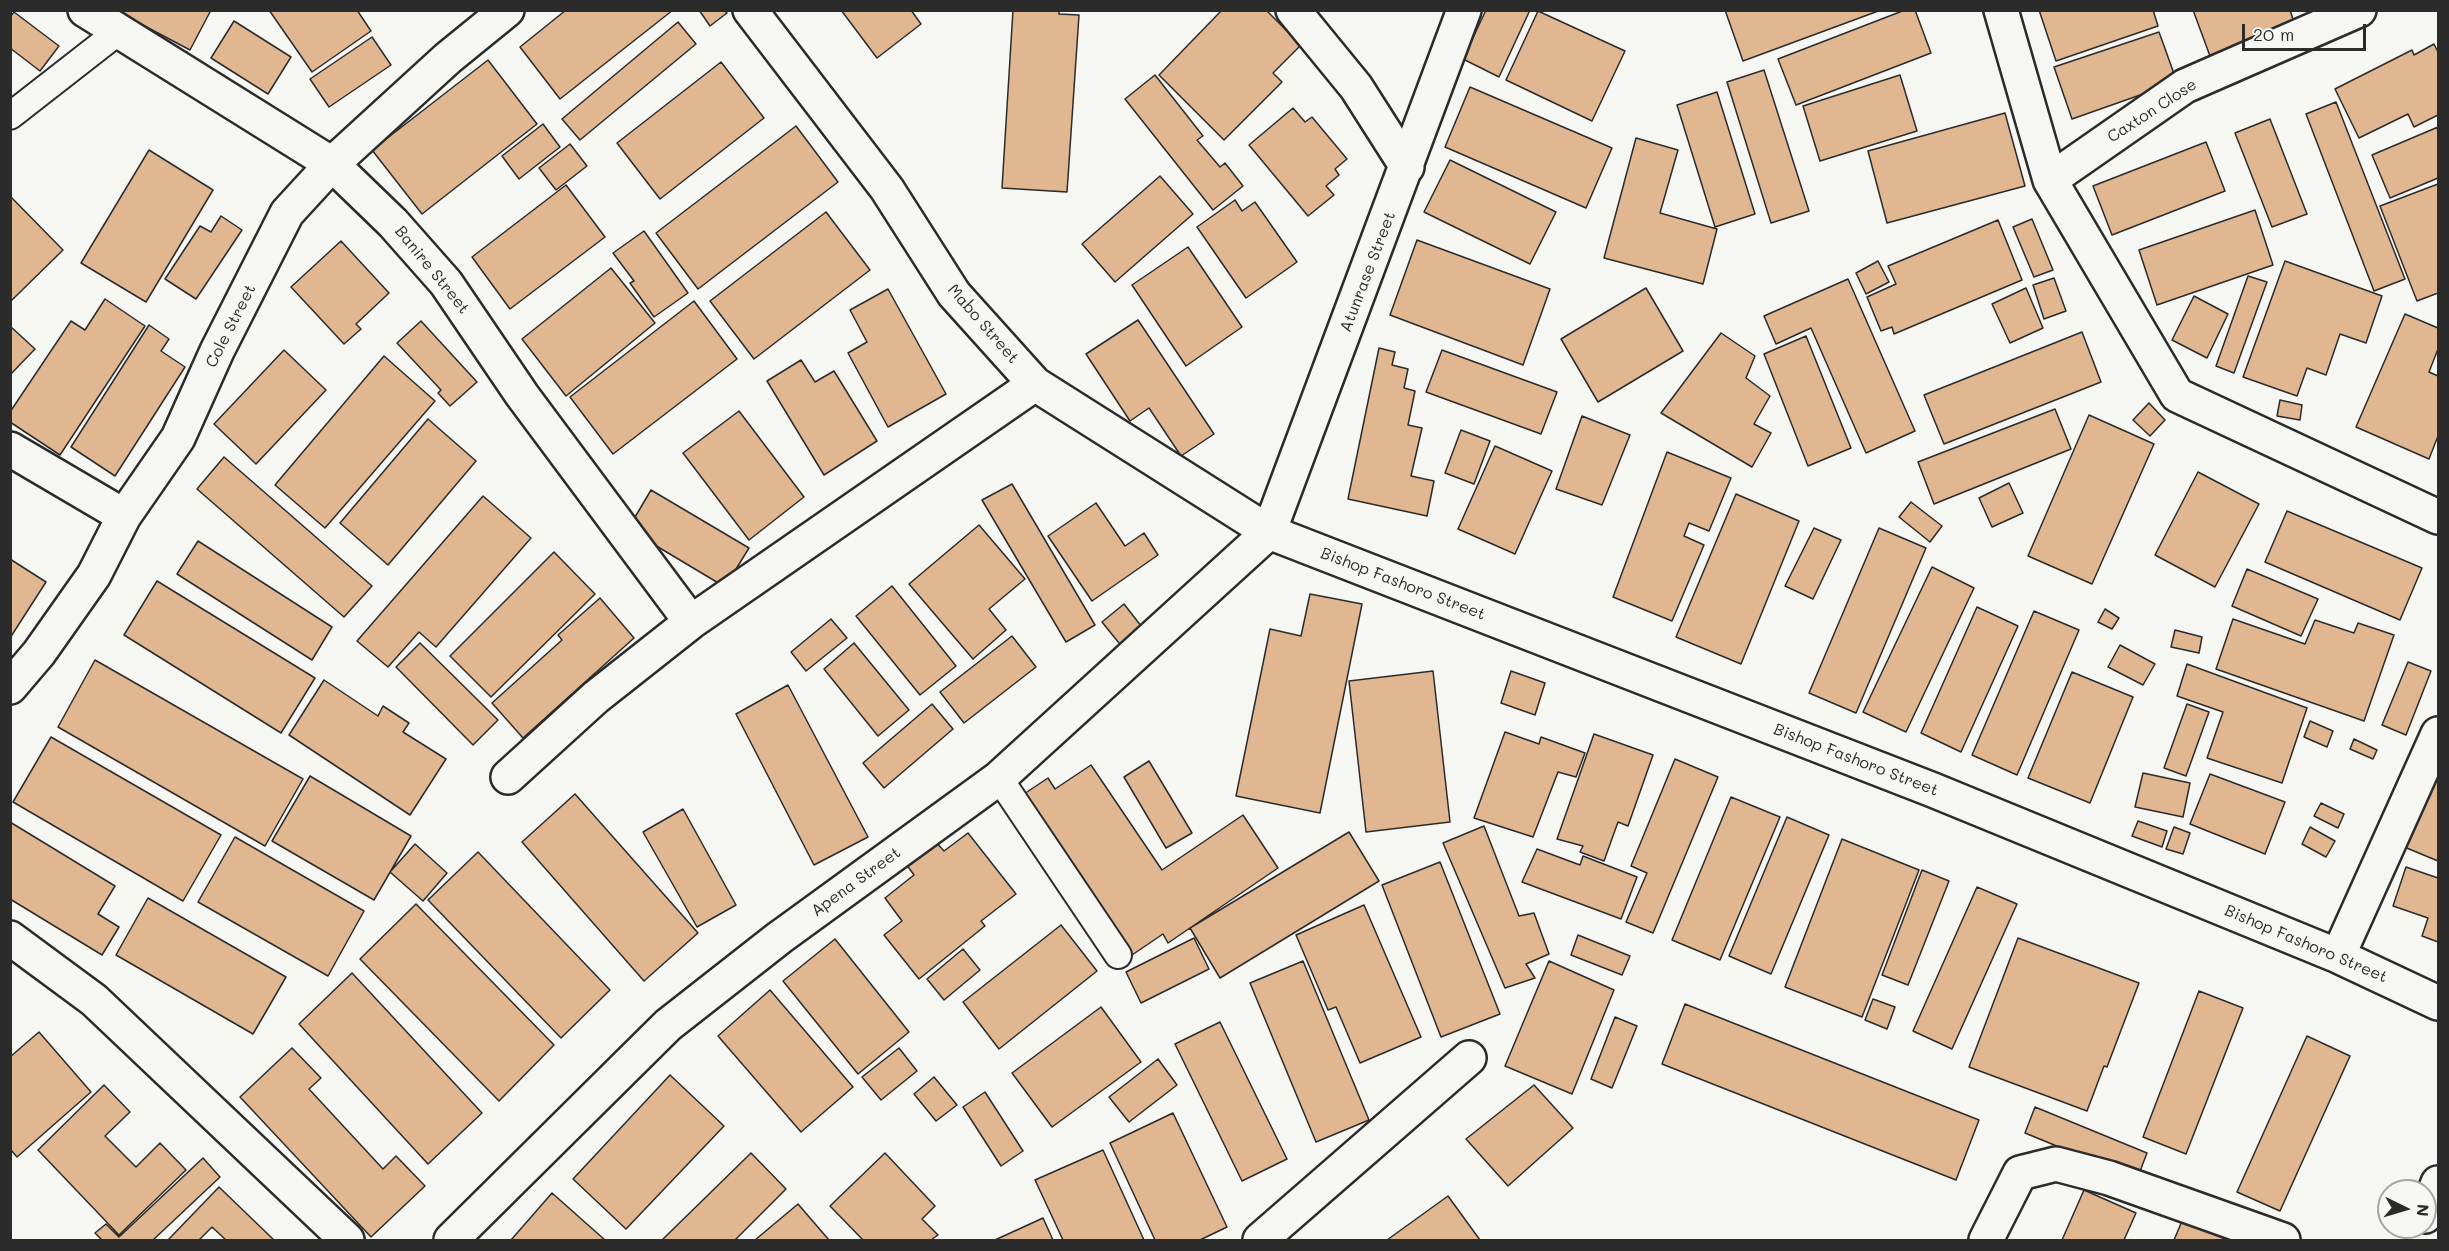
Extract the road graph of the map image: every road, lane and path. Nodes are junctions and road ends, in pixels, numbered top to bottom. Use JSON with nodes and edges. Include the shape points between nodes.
{"nodes":[{"id":1,"x":85,"y":10,"type":"edge"},
{"id":2,"x":507,"y":10,"type":"edge"},
{"id":3,"x":750,"y":10,"type":"edge"},
{"id":4,"x":1293,"y":10,"type":"edge"},
{"id":5,"x":1464,"y":10,"type":"edge"},
{"id":6,"x":2001,"y":10,"type":"edge"},
{"id":7,"x":2359,"y":10,"type":"edge"},
{"id":8,"x":119,"y":31,"type":"junction"},
{"id":9,"x":10,"y":116,"type":"edge"},
{"id":10,"x":332,"y":164,"type":"junction"},
{"id":11,"x":1407,"y":167,"type":"junction"},
{"id":12,"x":2050,"y":180,"type":"junction"},
{"id":13,"x":1035,"y":384,"type":"junction"},
{"id":14,"x":10,"y":449,"type":"edge"},
{"id":15,"x":124,"y":516,"type":"junction"},
{"id":16,"x":2439,"y":517,"type":"edge"},
{"id":17,"x":1269,"y":531,"type":"junction"},
{"id":18,"x":691,"y":622,"type":"junction"},
{"id":19,"x":10,"y":687,"type":"edge"},
{"id":20,"x":2439,"y":734,"type":"edge"},
{"id":21,"x":508,"y":777,"type":"dead end"},
{"id":22,"x":999,"y":778,"type":"junction"},
{"id":23,"x":10,"y":938,"type":"edge"},
{"id":24,"x":1118,"y":955,"type":"dead end"},
{"id":25,"x":2338,"y":956,"type":"junction"},
{"id":26,"x":2439,"y":1003,"type":"edge"},
{"id":27,"x":1469,"y":1058,"type":"dead end"},
{"id":28,"x":347,"y":1240,"type":"edge"},
{"id":29,"x":451,"y":1240,"type":"edge"},
{"id":30,"x":1260,"y":1240,"type":"edge"},
{"id":31,"x":1986,"y":1240,"type":"edge"},
{"id":32,"x":2283,"y":1240,"type":"edge"}],
"edges":[{"from":1,"to":8,"type":"street","name":"Banire Street"},
{"from":2,"to":10,"type":"street","name":"Cole Street"},
{"from":3,"to":13,"type":"street","name":"Mabo Street","via":[[887,189],[954,294]]},
{"from":4,"to":11,"type":"street","via":[[1356,87]]},
{"from":5,"to":11,"type":"street","name":"Atunrase Street"},
{"from":6,"to":12,"type":"street"},
{"from":7,"to":12,"type":"street","name":"Caxton Close","via":[[2185,86]]},
{"from":8,"to":9,"type":"lane"},
{"from":8,"to":10,"type":"street","name":"Banire Street"},
{"from":10,"to":15,"type":"street","name":"Cole Street","via":[[287,213],[178,438]]},
{"from":10,"to":18,"type":"street","name":"Banire Street","via":[[393,223],[446,283],[522,395]]},
{"from":11,"to":17,"type":"street","name":"Atunrase Street"},
{"from":12,"to":16,"type":"street","via":[[2177,395]]},
{"from":13,"to":17,"type":"street","name":"Mabo Street"},
{"from":13,"to":18,"type":"street"},
{"from":14,"to":15,"type":"street"},
{"from":15,"to":19,"type":"street","name":"Cole Street","via":[[94,575]]},
{"from":17,"to":22,"type":"street","name":"Apena Street"},
{"from":17,"to":25,"type":"street","name":"Bishop Fashoro Street","via":[[1933,790]]},
{"from":18,"to":21,"type":"street","via":[[596,697]]},
{"from":20,"to":25,"type":"street"},
{"from":22,"to":24,"type":"lane"},
{"from":22,"to":29,"type":"street","name":"Apena Street","via":[[779,938],[669,1025]]},
{"from":23,"to":28,"type":"street","via":[[94,1000]]},
{"from":25,"to":26,"type":"street","name":"Bishop Fashoro Street"},
{"from":27,"to":30,"type":"street"},
{"from":31,"to":32,"type":"street","via":[[2020,1173],[2056,1164],[2109,1178]]}]}
